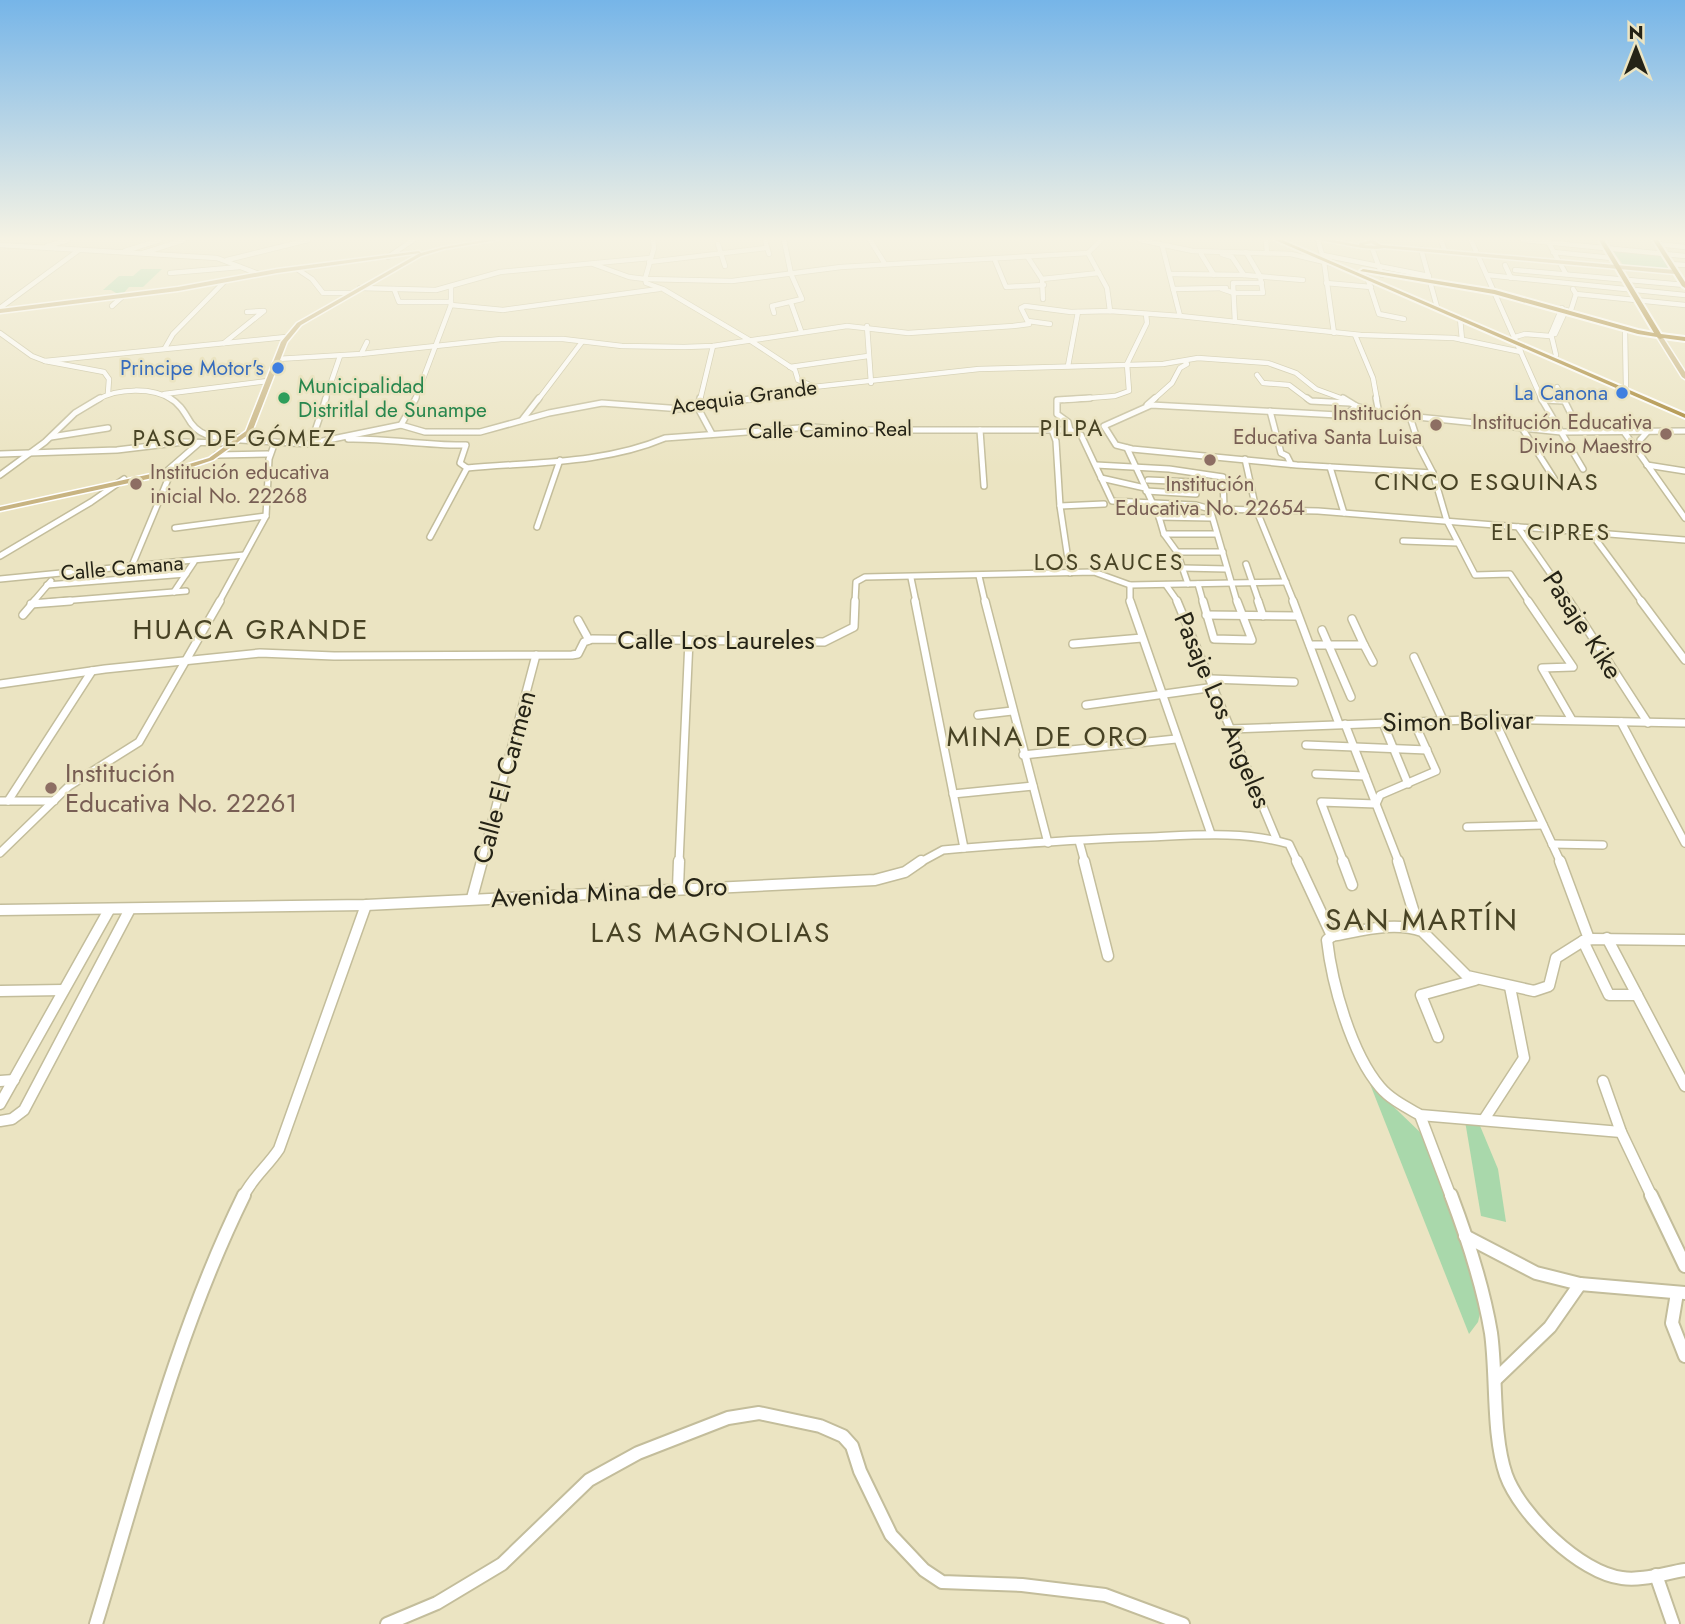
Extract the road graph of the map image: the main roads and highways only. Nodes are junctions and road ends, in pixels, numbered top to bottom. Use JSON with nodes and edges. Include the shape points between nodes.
{"nodes":[{"id":1,"x":312,"y":316,"type":"edge"},
{"id":2,"x":1455,"y":316,"type":"edge"},
{"id":3,"x":1582,"y":316,"type":"edge"},
{"id":4,"x":1648,"y":316,"type":"edge"},
{"id":5,"x":1660,"y":336,"type":"junction"},
{"id":6,"x":1685,"y":339,"type":"edge"},
{"id":7,"x":1685,"y":377,"type":"edge"},
{"id":8,"x":1685,"y":416,"type":"edge"},
{"id":9,"x":0,"y":507,"type":"edge"}],
"edges":[{"from":1,"to":9,"type":"main road","via":[[286,337],[249,432],[216,456],[169,471]]},
{"from":2,"to":8,"type":"highway"},
{"from":3,"to":5,"type":"highway"},
{"from":4,"to":5,"type":"highway"},
{"from":5,"to":6,"type":"highway"},
{"from":5,"to":7,"type":"main road"}]}
